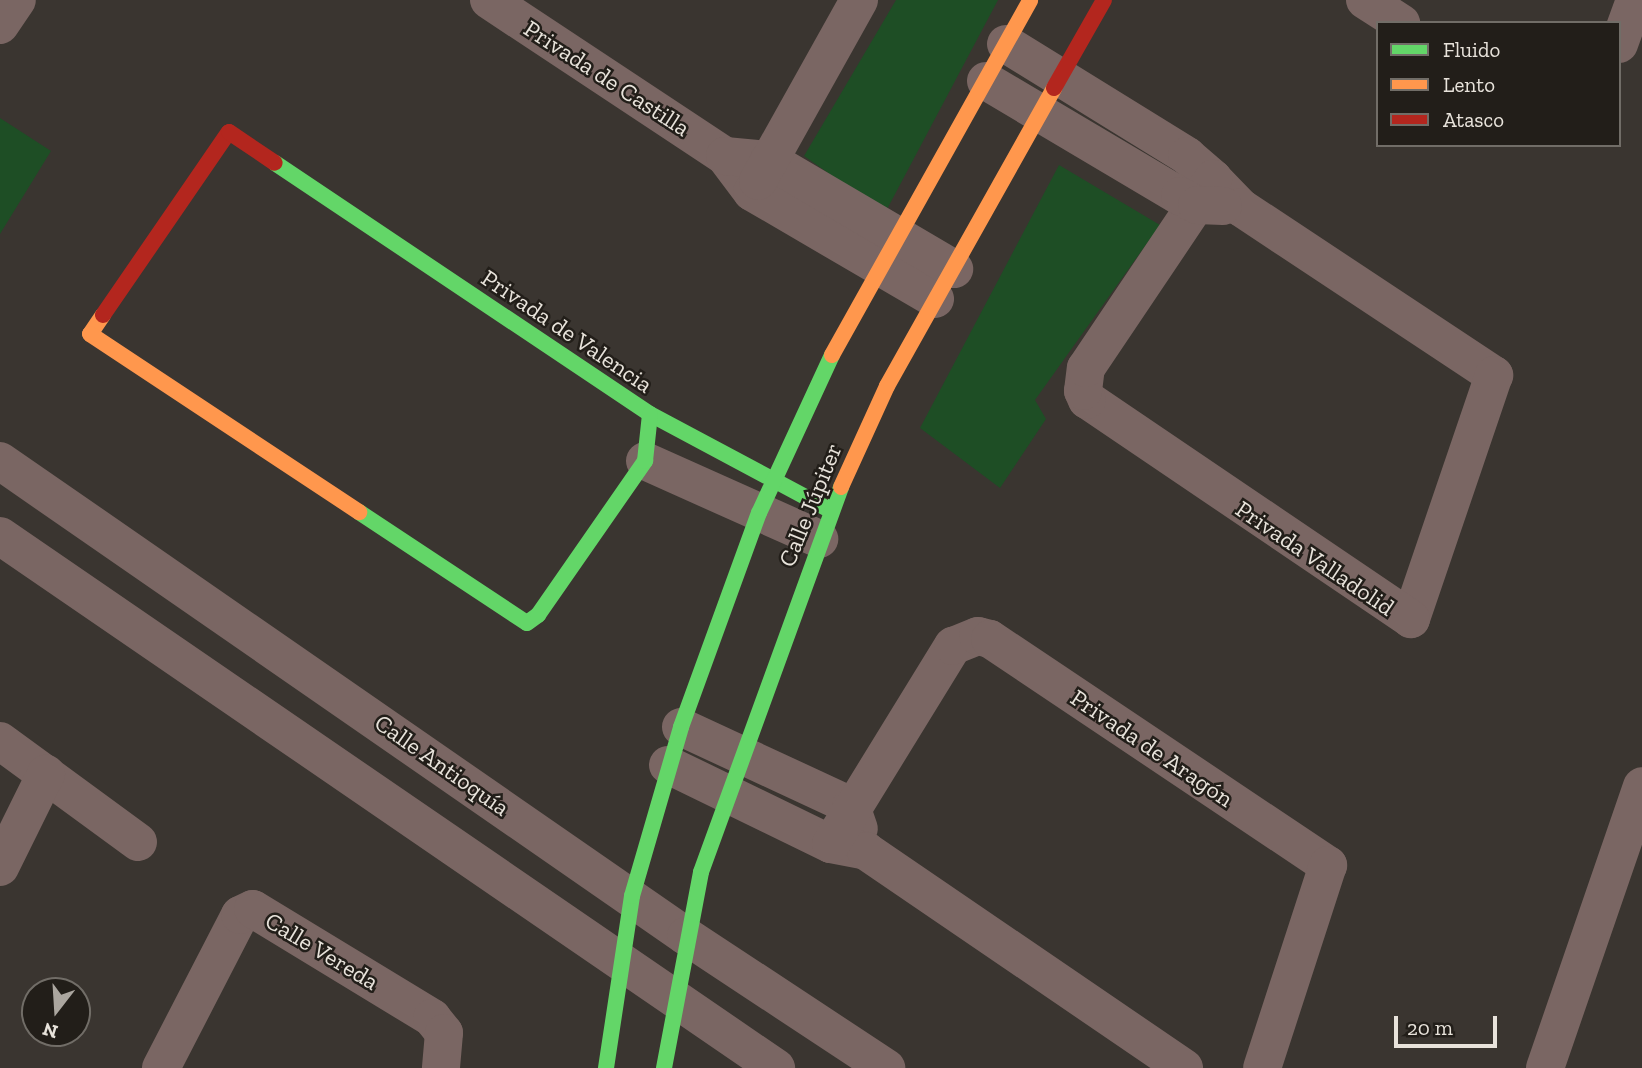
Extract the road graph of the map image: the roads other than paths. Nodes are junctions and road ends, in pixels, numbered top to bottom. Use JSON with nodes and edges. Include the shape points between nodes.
{"nodes":[{"id":1,"x":16,"y":0,"type":"edge"},
{"id":2,"x":489,"y":0,"type":"edge"},
{"id":3,"x":859,"y":0,"type":"edge"},
{"id":4,"x":1030,"y":0,"type":"edge"},
{"id":5,"x":1104,"y":0,"type":"edge"},
{"id":6,"x":1367,"y":0,"type":"edge"},
{"id":7,"x":1635,"y":0,"type":"edge"},
{"id":8,"x":1398,"y":21,"type":"edge"},
{"id":9,"x":0,"y":25,"type":"edge"},
{"id":10,"x":1621,"y":38,"type":"edge"},
{"id":11,"x":1006,"y":44,"type":"junction"},
{"id":12,"x":1061,"y":78,"type":"junction"},
{"id":13,"x":986,"y":81,"type":"junction"},
{"id":14,"x":1041,"y":114,"type":"junction"},
{"id":15,"x":761,"y":176,"type":"junction"},
{"id":16,"x":1205,"y":192,"type":"junction"},
{"id":17,"x":890,"y":252,"type":"junction"},
{"id":18,"x":944,"y":284,"type":"junction"},
{"id":19,"x":650,"y":414,"type":"junction"},
{"id":20,"x":0,"y":461,"type":"edge"},
{"id":21,"x":645,"y":461,"type":"junction"},
{"id":22,"x":766,"y":496,"type":"junction"},
{"id":23,"x":825,"y":524,"type":"junction"},
{"id":24,"x":0,"y":536,"type":"edge"},
{"id":25,"x":681,"y":727,"type":"junction"},
{"id":26,"x":0,"y":741,"type":"edge"},
{"id":27,"x":743,"y":752,"type":"junction"},
{"id":28,"x":668,"y":765,"type":"junction"},
{"id":29,"x":46,"y":774,"type":"junction"},
{"id":30,"x":729,"y":792,"type":"junction"},
{"id":31,"x":851,"y":806,"type":"junction"},
{"id":32,"x":1639,"y":808,"type":"edge"},
{"id":33,"x":138,"y":842,"type":"dead end"},
{"id":34,"x":849,"y":847,"type":"junction"},
{"id":35,"x":0,"y":867,"type":"edge"},
{"id":36,"x":632,"y":896,"type":"junction"},
{"id":37,"x":686,"y":936,"type":"junction"},
{"id":38,"x":624,"y":967,"type":"junction"},
{"id":39,"x":676,"y":1002,"type":"junction"},
{"id":40,"x":161,"y":1068,"type":"edge"},
{"id":41,"x":440,"y":1068,"type":"edge"},
{"id":42,"x":606,"y":1068,"type":"edge"},
{"id":43,"x":664,"y":1068,"type":"edge"},
{"id":44,"x":776,"y":1068,"type":"edge"},
{"id":45,"x":886,"y":1068,"type":"edge"},
{"id":46,"x":1184,"y":1068,"type":"edge"},
{"id":47,"x":1262,"y":1068,"type":"edge"},
{"id":48,"x":1545,"y":1068,"type":"edge"}],
"edges":[{"from":1,"to":9,"type":"street"},
{"from":2,"to":15,"type":"street","name":"Privada de Castilla"},
{"from":3,"to":15,"type":"street"},
{"from":4,"to":11,"type":"main road","name":"Calle Júpiter"},
{"from":5,"to":12,"type":"main road","name":"Calle Júpiter"},
{"from":6,"to":8,"type":"street"},
{"from":7,"to":10,"type":"street"},
{"from":11,"to":12,"type":"street","name":"Privada Valladolid"},
{"from":11,"to":13,"type":"main road","name":"Calle Júpiter"},
{"from":12,"to":14,"type":"main road","name":"Calle Júpiter"},
{"from":12,"to":16,"type":"street","name":"Privada Valladolid","via":[[1187,156]]},
{"from":13,"to":14,"type":"street","name":"Privada Valladolid"},
{"from":13,"to":17,"type":"main road","name":"Calle Júpiter"},
{"from":14,"to":16,"type":"street","name":"Privada Valladolid"},
{"from":14,"to":18,"type":"main road","name":"Calle Júpiter"},
{"from":15,"to":17,"type":"street","name":"Privada de Castilla"},
{"from":16,"to":16,"type":"street","name":"Privada Valladolid","via":[[1240,207],[1494,375],[1411,620],[1087,400],[1083,391],[1086,368]]},
{"from":17,"to":18,"type":"street","name":"Privada de Castilla"},
{"from":17,"to":22,"type":"main road","name":"Calle Júpiter","via":[[822,374]]},
{"from":18,"to":23,"type":"main road","name":"Calle Júpiter","via":[[887,386]]},
{"from":19,"to":21,"type":"main road","name":"Privada de Valencia"},
{"from":19,"to":21,"type":"main road","name":"Privada de Valencia","via":[[229,132],[90,334],[521,622],[532,623]]},
{"from":19,"to":22,"type":"main road"},
{"from":20,"to":36,"type":"street","name":"Calle Antioquía"},
{"from":21,"to":22,"type":"street"},
{"from":22,"to":23,"type":"street"},
{"from":22,"to":25,"type":"main road","name":"Calle Júpiter"},
{"from":23,"to":27,"type":"main road","name":"Calle Júpiter"},
{"from":24,"to":38,"type":"street"},
{"from":25,"to":27,"type":"street"},
{"from":25,"to":28,"type":"main road","name":"Calle Júpiter"},
{"from":26,"to":29,"type":"street"},
{"from":27,"to":30,"type":"main road","name":"Calle Júpiter"},
{"from":27,"to":31,"type":"street"},
{"from":28,"to":30,"type":"street"},
{"from":28,"to":36,"type":"main road","name":"Calle Júpiter"},
{"from":29,"to":33,"type":"street"},
{"from":29,"to":35,"type":"street"},
{"from":30,"to":34,"type":"street"},
{"from":30,"to":37,"type":"main road","name":"Calle Júpiter","via":[[701,872]]},
{"from":31,"to":34,"type":"street","name":"Privada de Aragón"},
{"from":31,"to":47,"type":"street","name":"Privada de Aragón","via":[[953,646],[978,636],[990,639],[1328,865]]},
{"from":32,"to":48,"type":"street"},
{"from":34,"to":46,"type":"street"},
{"from":36,"to":37,"type":"street","name":"Calle Antioquía"},
{"from":36,"to":38,"type":"main road","name":"Calle Júpiter"},
{"from":37,"to":39,"type":"main road","name":"Calle Júpiter"},
{"from":37,"to":45,"type":"street","name":"Calle Antioquía"},
{"from":38,"to":39,"type":"street"},
{"from":38,"to":42,"type":"main road","name":"Calle Júpiter"},
{"from":39,"to":43,"type":"main road","name":"Calle Júpiter"},
{"from":39,"to":44,"type":"street"},
{"from":40,"to":41,"type":"street","name":"Calle Vereda","via":[[240,915],[253,909],[432,1018],[444,1033]]}]}
